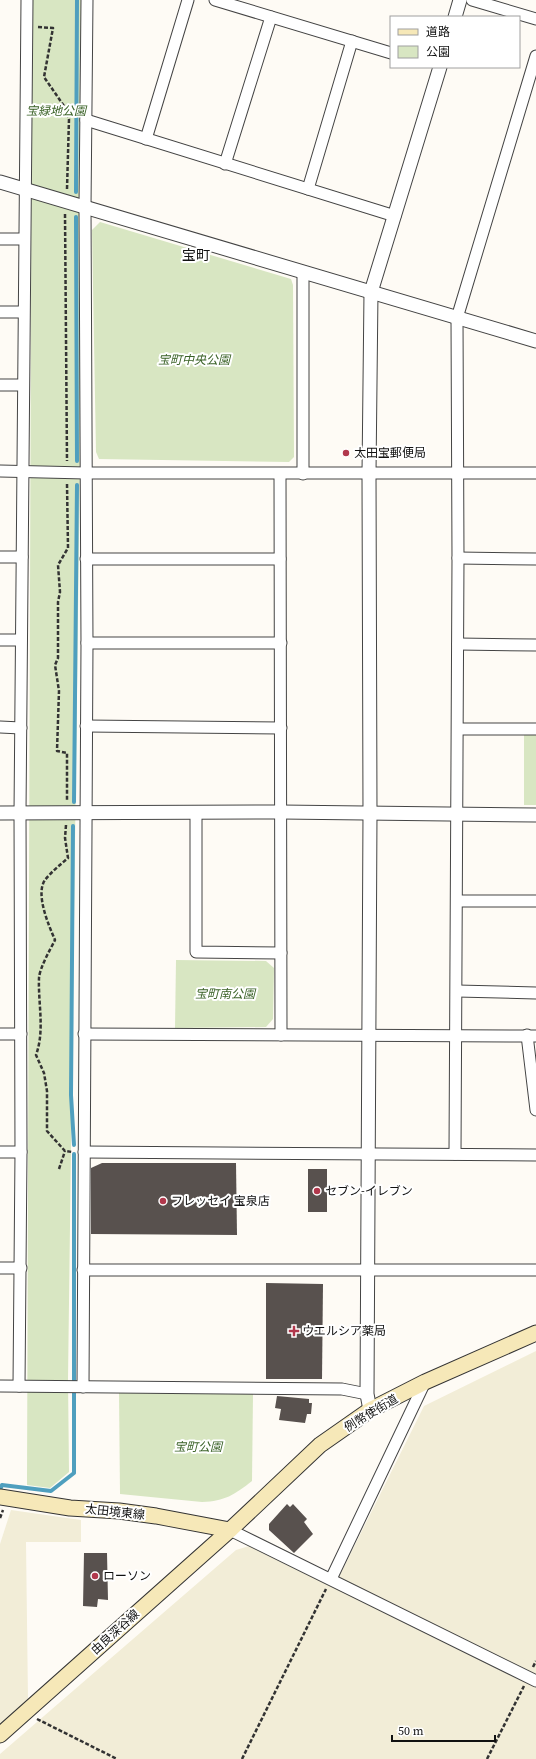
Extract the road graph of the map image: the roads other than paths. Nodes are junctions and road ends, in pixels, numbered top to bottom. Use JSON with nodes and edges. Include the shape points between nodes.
{"nodes":[{"id":1,"x":27,"y":0,"type":"edge"},
{"id":2,"x":87,"y":0,"type":"edge"},
{"id":3,"x":188,"y":0,"type":"edge"},
{"id":4,"x":215,"y":0,"type":"edge"},
{"id":5,"x":460,"y":0,"type":"edge"},
{"id":6,"x":472,"y":0,"type":"edge"},
{"id":7,"x":455,"y":16,"type":"edge"},
{"id":8,"x":271,"y":17,"type":"junction"},
{"id":9,"x":536,"y":19,"type":"edge"},
{"id":10,"x":352,"y":41,"type":"junction"},
{"id":11,"x":390,"y":53,"type":"edge"},
{"id":12,"x":536,"y":56,"type":"edge"},
{"id":13,"x":439,"y":68,"type":"edge"},
{"id":14,"x":86,"y":120,"type":"junction"},
{"id":15,"x":146,"y":139,"type":"junction"},
{"id":16,"x":225,"y":164,"type":"junction"},
{"id":17,"x":0,"y":182,"type":"edge"},
{"id":18,"x":308,"y":189,"type":"junction"},
{"id":19,"x":26,"y":190,"type":"junction"},
{"id":20,"x":85,"y":207,"type":"junction"},
{"id":21,"x":395,"y":216,"type":"junction"},
{"id":22,"x":0,"y":239,"type":"edge"},
{"id":23,"x":24,"y":239,"type":"junction"},
{"id":24,"x":303,"y":272,"type":"junction"},
{"id":25,"x":371,"y":292,"type":"junction"},
{"id":26,"x":0,"y":312,"type":"edge"},
{"id":27,"x":23,"y":312,"type":"junction"},
{"id":28,"x":457,"y":318,"type":"junction"},
{"id":29,"x":536,"y":341,"type":"edge"},
{"id":30,"x":0,"y":385,"type":"edge"},
{"id":31,"x":23,"y":385,"type":"junction"},
{"id":32,"x":0,"y":471,"type":"edge"},
{"id":33,"x":22,"y":471,"type":"junction"},
{"id":34,"x":86,"y":473,"type":"junction"},
{"id":35,"x":369,"y":473,"type":"junction"},
{"id":36,"x":458,"y":473,"type":"junction"},
{"id":37,"x":536,"y":473,"type":"edge"},
{"id":38,"x":280,"y":474,"type":"junction"},
{"id":39,"x":303,"y":474,"type":"junction"},
{"id":40,"x":0,"y":557,"type":"edge"},
{"id":41,"x":22,"y":557,"type":"junction"},
{"id":42,"x":458,"y":558,"type":"junction"},
{"id":43,"x":536,"y":559,"type":"edge"},
{"id":44,"x":86,"y":560,"type":"junction"},
{"id":45,"x":280,"y":560,"type":"junction"},
{"id":46,"x":0,"y":640,"type":"edge"},
{"id":47,"x":21,"y":640,"type":"junction"},
{"id":48,"x":87,"y":643,"type":"junction"},
{"id":49,"x":281,"y":644,"type":"junction"},
{"id":50,"x":458,"y":644,"type":"junction"},
{"id":51,"x":536,"y":645,"type":"edge"},
{"id":52,"x":86,"y":726,"type":"junction"},
{"id":53,"x":0,"y":727,"type":"edge"},
{"id":54,"x":21,"y":728,"type":"junction"},
{"id":55,"x":281,"y":728,"type":"junction"},
{"id":56,"x":458,"y":729,"type":"junction"},
{"id":57,"x":536,"y":729,"type":"edge"},
{"id":58,"x":196,"y":812,"type":"junction"},
{"id":59,"x":281,"y":812,"type":"junction"},
{"id":60,"x":0,"y":813,"type":"edge"},
{"id":61,"x":20,"y":813,"type":"junction"},
{"id":62,"x":370,"y":813,"type":"junction"},
{"id":63,"x":86,"y":814,"type":"junction"},
{"id":64,"x":458,"y":814,"type":"junction"},
{"id":65,"x":536,"y":815,"type":"edge"},
{"id":66,"x":457,"y":901,"type":"junction"},
{"id":67,"x":536,"y":901,"type":"edge"},
{"id":68,"x":281,"y":953,"type":"junction"},
{"id":69,"x":457,"y":991,"type":"junction"},
{"id":70,"x":536,"y":993,"type":"edge"},
{"id":71,"x":0,"y":1034,"type":"edge"},
{"id":72,"x":21,"y":1034,"type":"junction"},
{"id":73,"x":84,"y":1034,"type":"junction"},
{"id":74,"x":281,"y":1035,"type":"junction"},
{"id":75,"x":369,"y":1035,"type":"junction"},
{"id":76,"x":457,"y":1036,"type":"junction"},
{"id":77,"x":531,"y":1036,"type":"edge"},
{"id":78,"x":536,"y":1110,"type":"edge"},
{"id":79,"x":0,"y":1152,"type":"edge"},
{"id":80,"x":21,"y":1152,"type":"junction"},
{"id":81,"x":84,"y":1152,"type":"junction"},
{"id":82,"x":368,"y":1154,"type":"junction"},
{"id":83,"x":455,"y":1154,"type":"junction"},
{"id":84,"x":536,"y":1155,"type":"edge"},
{"id":85,"x":0,"y":1268,"type":"edge"},
{"id":86,"x":20,"y":1268,"type":"junction"},
{"id":87,"x":83,"y":1270,"type":"junction"},
{"id":88,"x":536,"y":1270,"type":"edge"},
{"id":89,"x":368,"y":1271,"type":"junction"},
{"id":90,"x":536,"y":1333,"type":"edge"},
{"id":91,"x":425,"y":1382,"type":"junction"},
{"id":92,"x":0,"y":1386,"type":"edge"},
{"id":93,"x":19,"y":1386,"type":"junction"},
{"id":94,"x":83,"y":1387,"type":"junction"},
{"id":95,"x":367,"y":1394,"type":"junction"},
{"id":96,"x":370,"y":1410,"type":"junction"},
{"id":97,"x":2,"y":1497,"type":"edge"},
{"id":98,"x":230,"y":1530,"type":"junction"},
{"id":99,"x":331,"y":1579,"type":"junction"},
{"id":100,"x":532,"y":1679,"type":"edge"},
{"id":101,"x":0,"y":1735,"type":"edge"}],
"edges":[{"from":1,"to":19,"type":"street"},
{"from":2,"to":14,"type":"street"},
{"from":3,"to":15,"type":"street"},
{"from":4,"to":8,"type":"street"},
{"from":5,"to":7,"type":"street"},
{"from":6,"to":9,"type":"street"},
{"from":8,"to":10,"type":"street"},
{"from":8,"to":16,"type":"street"},
{"from":10,"to":11,"type":"street"},
{"from":10,"to":18,"type":"street"},
{"from":12,"to":28,"type":"street"},
{"from":13,"to":21,"type":"street"},
{"from":14,"to":15,"type":"street"},
{"from":14,"to":20,"type":"street"},
{"from":15,"to":16,"type":"street"},
{"from":16,"to":18,"type":"street"},
{"from":17,"to":19,"type":"street"},
{"from":18,"to":21,"type":"street"},
{"from":19,"to":20,"type":"street"},
{"from":19,"to":23,"type":"street"},
{"from":20,"to":24,"type":"street"},
{"from":20,"to":34,"type":"street"},
{"from":21,"to":25,"type":"street"},
{"from":22,"to":23,"type":"street"},
{"from":23,"to":27,"type":"street"},
{"from":24,"to":25,"type":"street"},
{"from":24,"to":39,"type":"street"},
{"from":25,"to":28,"type":"street"},
{"from":25,"to":35,"type":"street"},
{"from":26,"to":27,"type":"street"},
{"from":27,"to":31,"type":"street"},
{"from":28,"to":29,"type":"street"},
{"from":28,"to":36,"type":"street"},
{"from":30,"to":31,"type":"street"},
{"from":31,"to":33,"type":"street"},
{"from":32,"to":33,"type":"street"},
{"from":33,"to":34,"type":"street"},
{"from":33,"to":41,"type":"street"},
{"from":34,"to":38,"type":"street"},
{"from":34,"to":44,"type":"street"},
{"from":35,"to":36,"type":"street"},
{"from":35,"to":39,"type":"street"},
{"from":35,"to":62,"type":"street"},
{"from":36,"to":37,"type":"street"},
{"from":36,"to":42,"type":"street"},
{"from":38,"to":39,"type":"street"},
{"from":38,"to":45,"type":"street"},
{"from":40,"to":41,"type":"street"},
{"from":41,"to":47,"type":"street"},
{"from":42,"to":43,"type":"street"},
{"from":42,"to":50,"type":"street"},
{"from":44,"to":45,"type":"street"},
{"from":44,"to":48,"type":"street"},
{"from":45,"to":49,"type":"street"},
{"from":46,"to":47,"type":"street"},
{"from":47,"to":54,"type":"street"},
{"from":48,"to":49,"type":"street"},
{"from":48,"to":52,"type":"street"},
{"from":49,"to":55,"type":"street"},
{"from":50,"to":51,"type":"street"},
{"from":50,"to":56,"type":"street"},
{"from":52,"to":55,"type":"street"},
{"from":52,"to":63,"type":"street"},
{"from":53,"to":54,"type":"street"},
{"from":54,"to":61,"type":"street"},
{"from":55,"to":59,"type":"street"},
{"from":56,"to":57,"type":"street"},
{"from":56,"to":64,"type":"street"},
{"from":58,"to":59,"type":"street"},
{"from":58,"to":63,"type":"street"},
{"from":58,"to":68,"type":"street","via":[[196,952]]},
{"from":59,"to":62,"type":"street"},
{"from":59,"to":68,"type":"street"},
{"from":60,"to":61,"type":"street"},
{"from":61,"to":63,"type":"street"},
{"from":61,"to":72,"type":"street"},
{"from":62,"to":64,"type":"street"},
{"from":62,"to":75,"type":"street"},
{"from":63,"to":73,"type":"street"},
{"from":64,"to":65,"type":"street"},
{"from":64,"to":66,"type":"street"},
{"from":66,"to":67,"type":"street"},
{"from":66,"to":69,"type":"street"},
{"from":68,"to":74,"type":"street"},
{"from":69,"to":70,"type":"street"},
{"from":69,"to":76,"type":"street"},
{"from":71,"to":72,"type":"street"},
{"from":72,"to":80,"type":"street"},
{"from":73,"to":74,"type":"street"},
{"from":73,"to":81,"type":"street"},
{"from":74,"to":75,"type":"street"},
{"from":75,"to":76,"type":"street"},
{"from":75,"to":82,"type":"street"},
{"from":76,"to":77,"type":"street"},
{"from":76,"to":83,"type":"street"},
{"from":77,"to":78,"type":"street"},
{"from":79,"to":80,"type":"street"},
{"from":80,"to":86,"type":"street"},
{"from":81,"to":82,"type":"street"},
{"from":81,"to":87,"type":"street"},
{"from":82,"to":83,"type":"street"},
{"from":82,"to":89,"type":"street"},
{"from":83,"to":84,"type":"street"},
{"from":85,"to":86,"type":"street"},
{"from":86,"to":93,"type":"street"},
{"from":87,"to":89,"type":"street"},
{"from":87,"to":94,"type":"street"},
{"from":88,"to":89,"type":"street"},
{"from":89,"to":95,"type":"street"},
{"from":90,"to":91,"type":"main road","name":"例幣使街道"},
{"from":91,"to":96,"type":"main road","name":"例幣使街道"},
{"from":91,"to":99,"type":"street"},
{"from":92,"to":93,"type":"street"},
{"from":93,"to":94,"type":"street"},
{"from":94,"to":95,"type":"street","via":[[342,1388]]},
{"from":95,"to":96,"type":"street"},
{"from":96,"to":98,"type":"main road","name":"例幣使街道","via":[[320,1445]]},
{"from":97,"to":98,"type":"main road","name":"太田境東線","via":[[70,1508],[156,1516]]},
{"from":98,"to":99,"type":"street"},
{"from":98,"to":101,"type":"main road","name":"由良深谷線"},
{"from":99,"to":100,"type":"street"}]}
